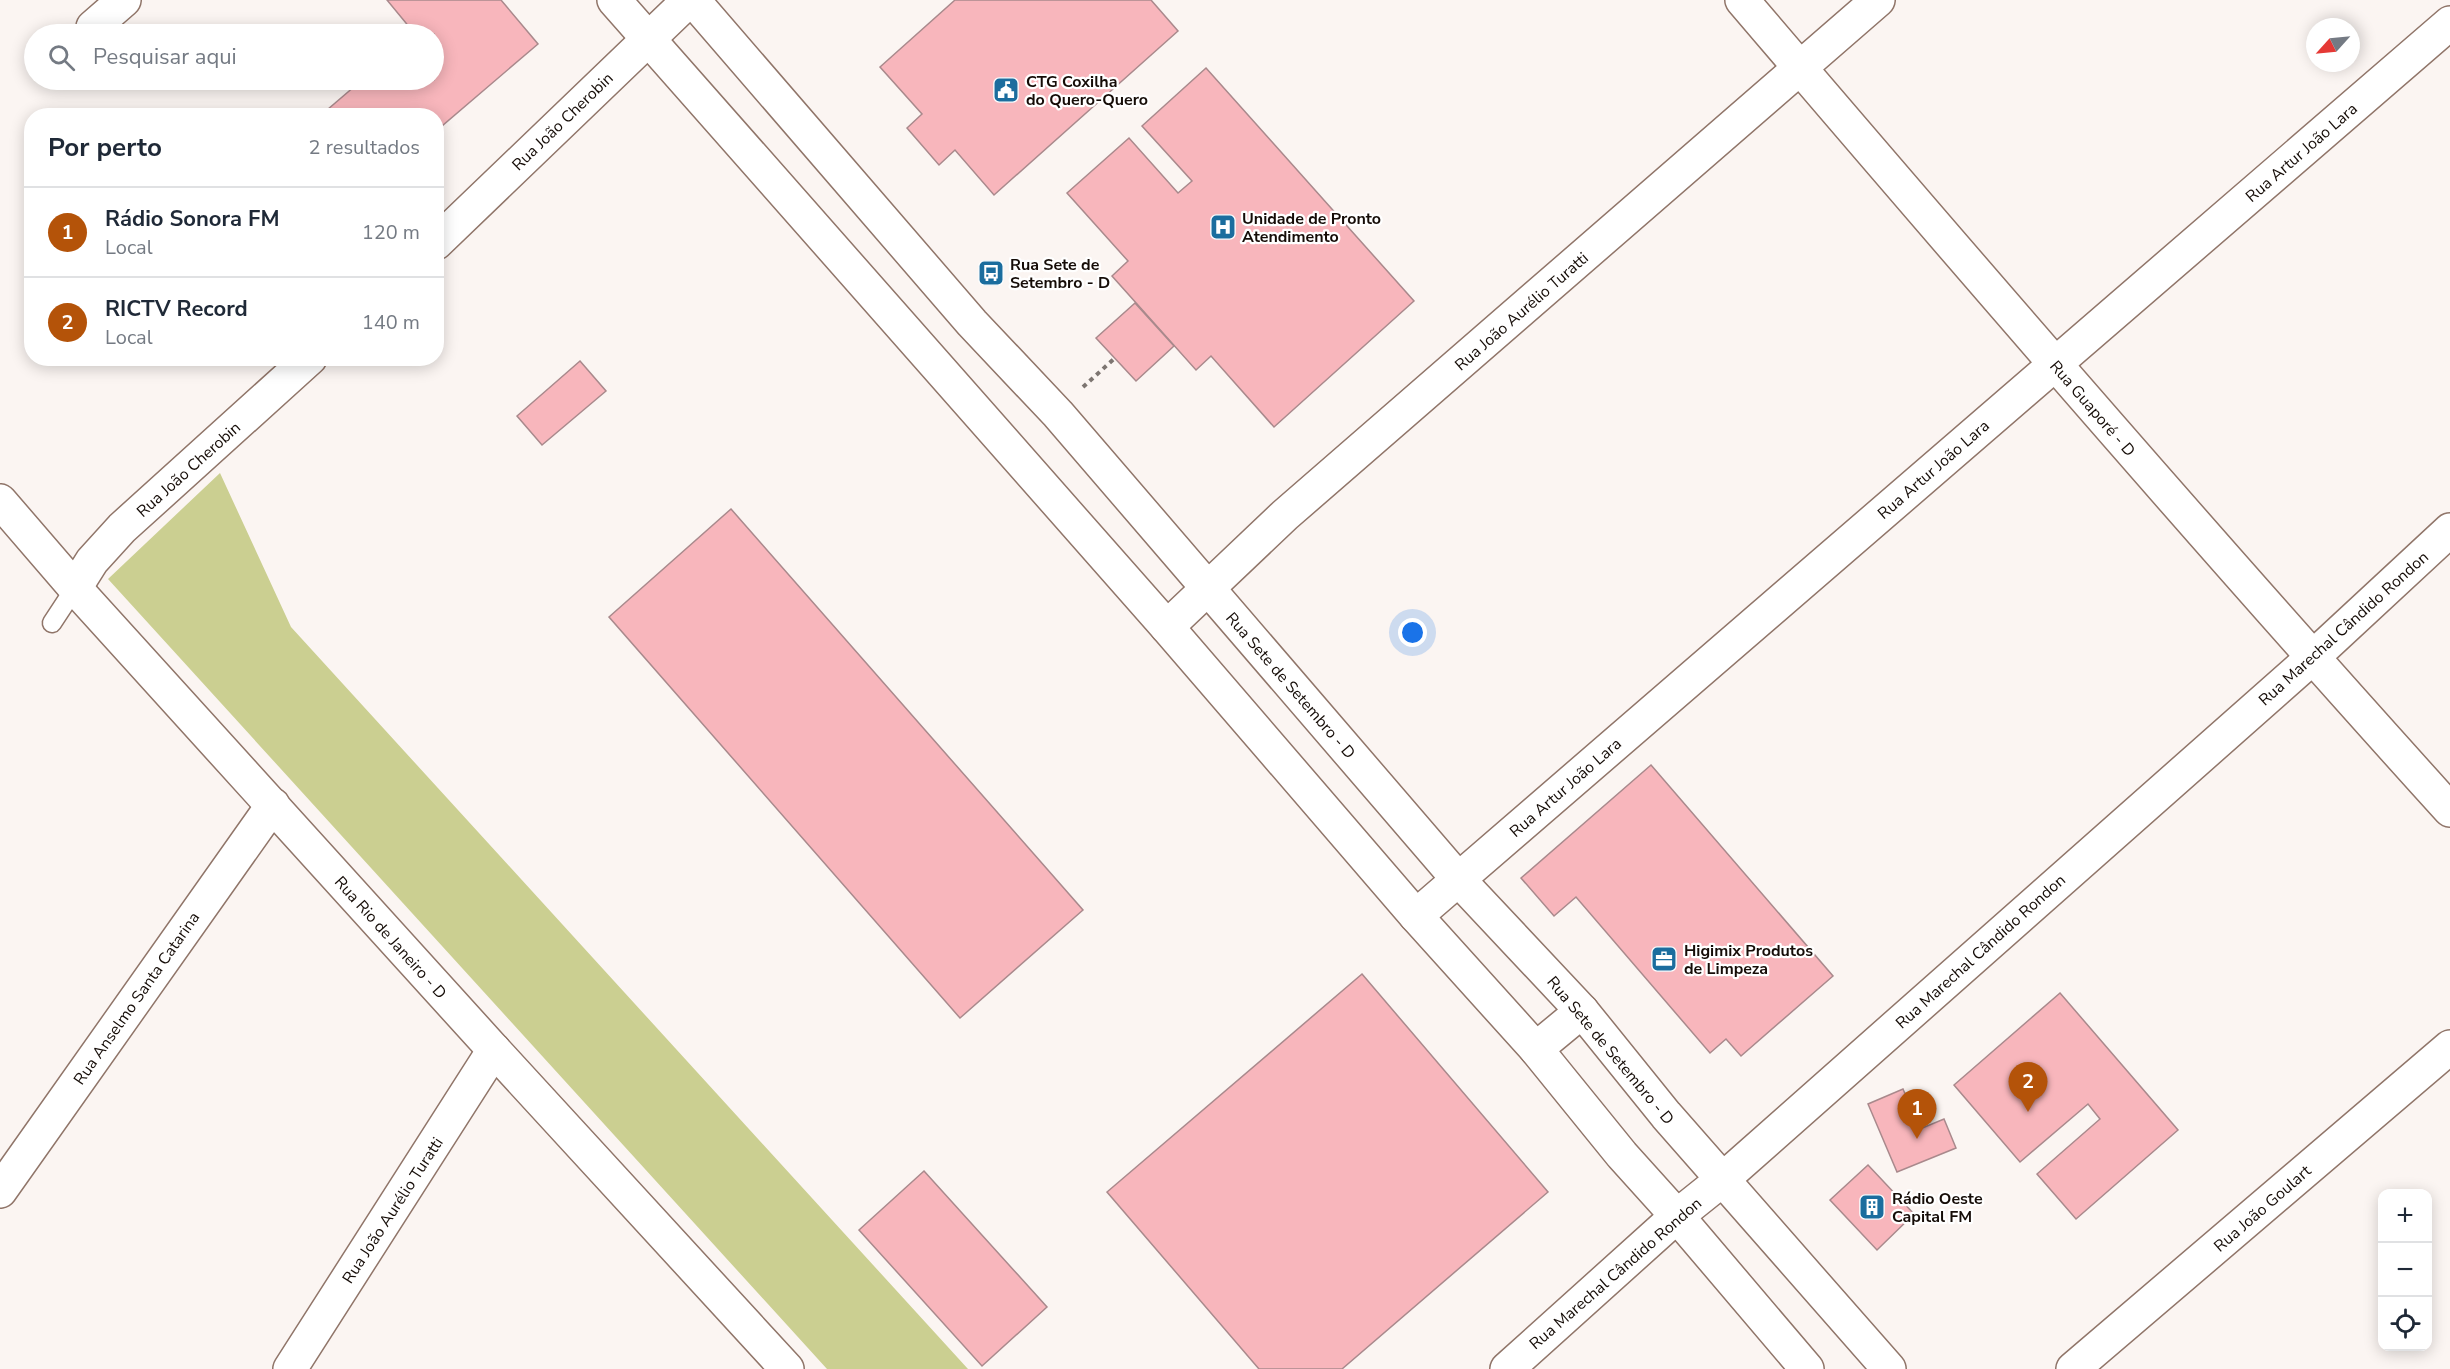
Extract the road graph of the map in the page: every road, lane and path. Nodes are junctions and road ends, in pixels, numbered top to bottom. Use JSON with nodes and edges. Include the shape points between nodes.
{"nodes":[{"id":1,"x":124,"y":0,"type":"edge"},
{"id":2,"x":614,"y":0,"type":"edge"},
{"id":3,"x":691,"y":0,"type":"edge"},
{"id":4,"x":1742,"y":0,"type":"edge"},
{"id":5,"x":1878,"y":0,"type":"edge"},
{"id":6,"x":2450,"y":23,"type":"edge"},
{"id":7,"x":96,"y":24,"type":"edge"},
{"id":8,"x":647,"y":39,"type":"junction"},
{"id":9,"x":1801,"y":69,"type":"junction"},
{"id":10,"x":444,"y":235,"type":"edge"},
{"id":11,"x":1115,"y":358,"type":"dead end"},
{"id":12,"x":2054,"y":364,"type":"junction"},
{"id":13,"x":301,"y":366,"type":"edge"},
{"id":14,"x":1058,"y":414,"type":"junction"},
{"id":15,"x":0,"y":501,"type":"edge"},
{"id":16,"x":2450,"y":531,"type":"edge"},
{"id":17,"x":75,"y":588,"type":"junction"},
{"id":18,"x":1208,"y":588,"type":"junction"},
{"id":19,"x":51,"y":623,"type":"dead end"},
{"id":20,"x":1167,"y":627,"type":"junction"},
{"id":21,"x":2312,"y":658,"type":"junction"},
{"id":22,"x":273,"y":805,"type":"junction"},
{"id":23,"x":2450,"y":810,"type":"edge"},
{"id":24,"x":1458,"y":879,"type":"junction"},
{"id":25,"x":1416,"y":916,"type":"junction"},
{"id":26,"x":1582,"y":1011,"type":"junction"},
{"id":27,"x":2450,"y":1047,"type":"edge"},
{"id":28,"x":1536,"y":1049,"type":"junction"},
{"id":29,"x":494,"y":1050,"type":"junction"},
{"id":30,"x":1722,"y":1180,"type":"junction"},
{"id":31,"x":0,"y":1191,"type":"edge"},
{"id":32,"x":1677,"y":1216,"type":"junction"},
{"id":33,"x":290,"y":1369,"type":"edge"},
{"id":34,"x":787,"y":1369,"type":"edge"},
{"id":35,"x":1507,"y":1369,"type":"edge"},
{"id":36,"x":1807,"y":1369,"type":"edge"},
{"id":37,"x":1889,"y":1369,"type":"edge"},
{"id":38,"x":2073,"y":1369,"type":"edge"}],
"edges":[{"from":1,"to":7,"type":"street"},
{"from":2,"to":8,"type":"street"},
{"from":3,"to":8,"type":"street","name":"Rua João Cherobin"},
{"from":3,"to":14,"type":"street","name":"Rua Sete de Setembro - D","via":[[972,322]]},
{"from":4,"to":9,"type":"street","name":"Rua Guaporé - D"},
{"from":5,"to":9,"type":"street","name":"Rua João Aurélio Turatti"},
{"from":6,"to":12,"type":"street","name":"Rua Artur João Lara"},
{"from":8,"to":10,"type":"street","name":"Rua João Cherobin"},
{"from":8,"to":20,"type":"street"},
{"from":9,"to":12,"type":"street","name":"Rua Guaporé - D"},
{"from":9,"to":18,"type":"street","name":"Rua João Aurélio Turatti","via":[[1285,515]]},
{"from":11,"to":14,"type":"path"},
{"from":12,"to":21,"type":"street","name":"Rua Guaporé - D"},
{"from":12,"to":24,"type":"street","name":"Rua Artur João Lara"},
{"from":13,"to":17,"type":"street","name":"Rua João Cherobin","via":[[122,528],[92,561]]},
{"from":14,"to":18,"type":"street","name":"Rua Sete de Setembro - D"},
{"from":15,"to":17,"type":"street","name":"Rua Rio de Janeiro - D"},
{"from":16,"to":21,"type":"street","name":"Rua Marechal Cândido Rondon"},
{"from":17,"to":19,"type":"lane"},
{"from":17,"to":22,"type":"street","name":"Rua Rio de Janeiro - D"},
{"from":18,"to":20,"type":"street","name":"Rua João Aurélio Turatti"},
{"from":18,"to":24,"type":"street","name":"Rua Sete de Setembro - D"},
{"from":20,"to":25,"type":"street"},
{"from":21,"to":23,"type":"street","name":"Rua Guaporé - D"},
{"from":21,"to":30,"type":"street","name":"Rua Marechal Cândido Rondon"},
{"from":22,"to":29,"type":"street","name":"Rua Rio de Janeiro - D"},
{"from":22,"to":31,"type":"street","name":"Rua Anselmo Santa Catarina"},
{"from":24,"to":25,"type":"street","name":"Rua Artur João Lara"},
{"from":24,"to":26,"type":"street","name":"Rua Sete de Setembro - D"},
{"from":25,"to":28,"type":"street"},
{"from":26,"to":28,"type":"street"},
{"from":26,"to":30,"type":"street","name":"Rua Sete de Setembro - D"},
{"from":27,"to":38,"type":"street","name":"Rua João Goulart"},
{"from":28,"to":32,"type":"street"},
{"from":29,"to":33,"type":"street","name":"Rua João Aurélio Turatti"},
{"from":29,"to":34,"type":"street","name":"Rua Rio de Janeiro - D"},
{"from":30,"to":32,"type":"street","name":"Rua Marechal Cândido Rondon"},
{"from":30,"to":37,"type":"street","name":"Rua Sete de Setembro - D"},
{"from":32,"to":35,"type":"street","name":"Rua Marechal Cândido Rondon"},
{"from":32,"to":36,"type":"street"}]}
